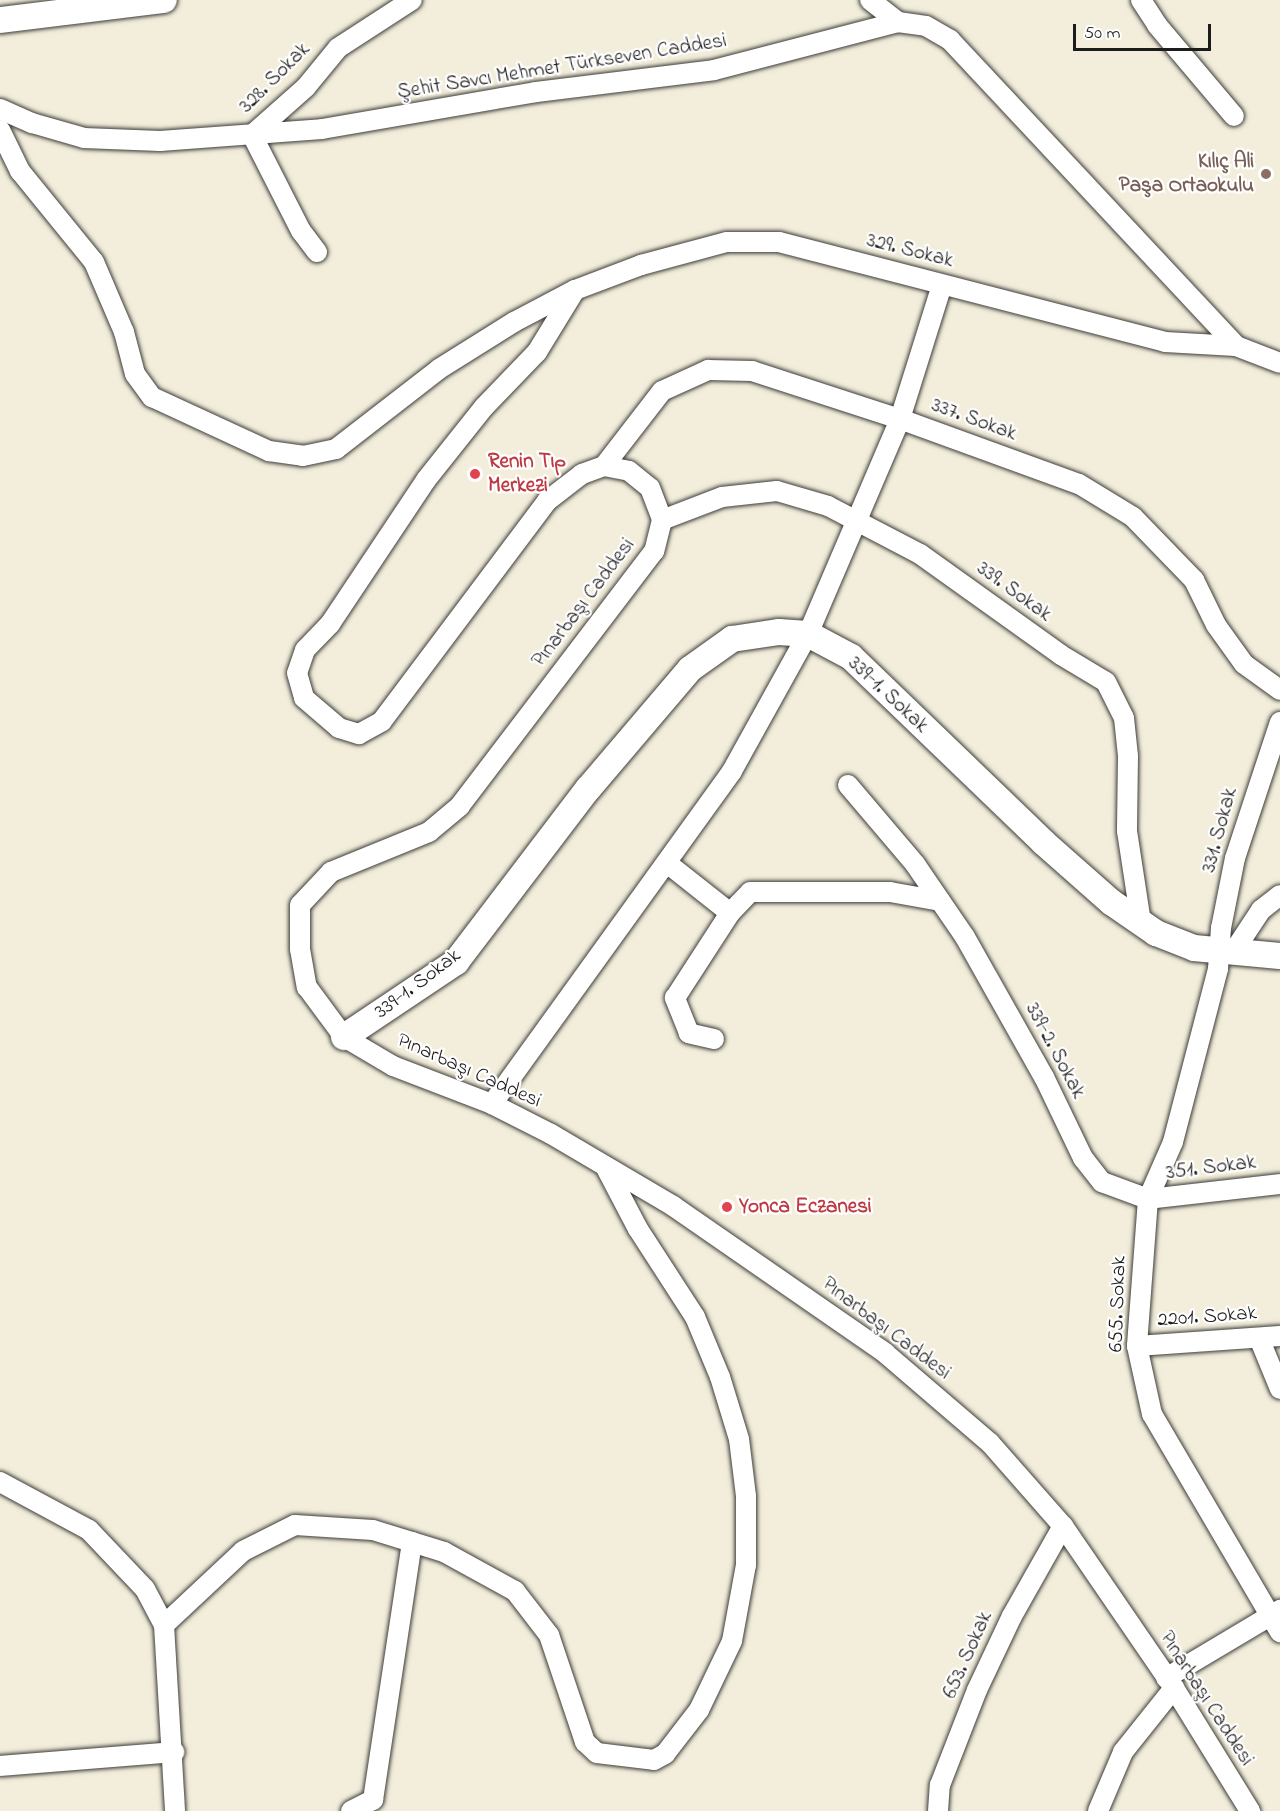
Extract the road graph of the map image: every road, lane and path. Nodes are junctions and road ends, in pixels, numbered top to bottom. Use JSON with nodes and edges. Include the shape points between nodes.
{"nodes":[{"id":1,"x":164,"y":0,"type":"edge"},
{"id":2,"x":412,"y":0,"type":"edge"},
{"id":3,"x":870,"y":0,"type":"edge"},
{"id":4,"x":1141,"y":0,"type":"edge"},
{"id":5,"x":0,"y":20,"type":"edge"},
{"id":6,"x":898,"y":22,"type":"junction"},
{"id":7,"x":0,"y":109,"type":"edge"},
{"id":8,"x":1234,"y":116,"type":"dead end"},
{"id":9,"x":0,"y":130,"type":"edge"},
{"id":10,"x":252,"y":135,"type":"junction"},
{"id":11,"x":317,"y":252,"type":"dead end"},
{"id":12,"x":942,"y":285,"type":"junction"},
{"id":13,"x":575,"y":290,"type":"junction"},
{"id":14,"x":1236,"y":346,"type":"junction"},
{"id":15,"x":1280,"y":363,"type":"edge"},
{"id":16,"x":900,"y":419,"type":"junction"},
{"id":17,"x":604,"y":466,"type":"junction"},
{"id":18,"x":662,"y":520,"type":"junction"},
{"id":19,"x":858,"y":522,"type":"junction"},
{"id":20,"x":808,"y":634,"type":"junction"},
{"id":21,"x":1280,"y":690,"type":"edge"},
{"id":22,"x":1280,"y":722,"type":"edge"},
{"id":23,"x":848,"y":785,"type":"dead end"},
{"id":24,"x":667,"y":863,"type":"junction"},
{"id":25,"x":1280,"y":895,"type":"edge"},
{"id":26,"x":940,"y":901,"type":"junction"},
{"id":27,"x":730,"y":913,"type":"junction"},
{"id":28,"x":1141,"y":923,"type":"junction"},
{"id":29,"x":1226,"y":953,"type":"junction"},
{"id":30,"x":1280,"y":956,"type":"edge"},
{"id":31,"x":344,"y":1037,"type":"junction"},
{"id":32,"x":714,"y":1039,"type":"dead end"},
{"id":33,"x":492,"y":1104,"type":"junction"},
{"id":34,"x":607,"y":1170,"type":"junction"},
{"id":35,"x":1280,"y":1183,"type":"edge"},
{"id":36,"x":1148,"y":1199,"type":"junction"},
{"id":37,"x":1280,"y":1336,"type":"edge"},
{"id":38,"x":1259,"y":1338,"type":"junction"},
{"id":39,"x":1137,"y":1346,"type":"junction"},
{"id":40,"x":1280,"y":1389,"type":"edge"},
{"id":41,"x":0,"y":1482,"type":"edge"},
{"id":42,"x":1063,"y":1526,"type":"junction"},
{"id":43,"x":412,"y":1542,"type":"junction"},
{"id":44,"x":1277,"y":1619,"type":"edge"},
{"id":45,"x":164,"y":1625,"type":"junction"},
{"id":46,"x":1170,"y":1683,"type":"junction"},
{"id":47,"x":174,"y":1752,"type":"junction"},
{"id":48,"x":0,"y":1766,"type":"edge"},
{"id":49,"x":175,"y":1811,"type":"edge"},
{"id":50,"x":351,"y":1811,"type":"edge"},
{"id":51,"x":938,"y":1811,"type":"edge"},
{"id":52,"x":1098,"y":1811,"type":"edge"},
{"id":53,"x":1250,"y":1811,"type":"edge"}],
"edges":[{"from":1,"to":5,"type":"street"},
{"from":2,"to":10,"type":"street","name":"328. Sokak","via":[[338,48],[306,87]]},
{"from":3,"to":6,"type":"street"},
{"from":4,"to":8,"type":"street","via":[[1157,25]]},
{"from":6,"to":10,"type":"street","name":"Şehit Savcı Mehmet Türkseven Caddesi","via":[[714,70],[536,92],[322,129]]},
{"from":6,"to":14,"type":"street","name":"Şehit Savcı Mehmet Türkseven Caddesi","via":[[926,26],[950,40]]},
{"from":7,"to":10,"type":"street","name":"Şehit Savcı Mehmet Türkseven Caddesi","via":[[84,138],[160,141]]},
{"from":9,"to":13,"type":"street","via":[[20,171],[94,261],[124,332],[135,374],[152,397],[269,451],[303,456],[336,448],[439,369]]},
{"from":10,"to":11,"type":"street","name":"328. Sokak","via":[[301,231]]},
{"from":12,"to":13,"type":"street","name":"329. Sokak","via":[[779,242],[727,242],[642,265]]},
{"from":12,"to":14,"type":"street","name":"329. Sokak","via":[[1165,342]]},
{"from":12,"to":16,"type":"street"},
{"from":13,"to":17,"type":"street","via":[[537,352],[484,407],[426,480],[330,624],[305,650],[297,673],[304,698],[339,728],[359,734],[382,721],[547,501],[582,474]]},
{"from":14,"to":15,"type":"street","name":"Şehit Savcı Mehmet Türkseven Caddesi"},
{"from":16,"to":17,"type":"street","name":"337. Sokak","via":[[752,371],[708,370],[662,391]]},
{"from":16,"to":19,"type":"street"},
{"from":16,"to":21,"type":"street","name":"337. Sokak","via":[[1078,484],[1132,517],[1194,580],[1216,625],[1244,664]]},
{"from":17,"to":18,"type":"street","via":[[629,471],[650,488]]},
{"from":18,"to":19,"type":"street","name":"339. Sokak","via":[[722,497],[777,491],[828,506]]},
{"from":18,"to":31,"type":"street","name":"Pınarbaşı Caddesi","via":[[654,551],[460,806],[429,832],[331,872],[300,905],[300,949],[307,987]]},
{"from":19,"to":20,"type":"street"},
{"from":19,"to":28,"type":"street","name":"339. Sokak","via":[[920,554],[1061,655],[1106,682],[1124,718],[1127,831]]},
{"from":20,"to":24,"type":"street","via":[[732,771]]},
{"from":20,"to":28,"type":"street","name":"339-1. Sokak","via":[[850,657],[1042,842]]},
{"from":20,"to":31,"type":"street","name":"339-1. Sokak","via":[[779,632],[732,639],[690,669],[588,789],[456,962]]},
{"from":22,"to":29,"type":"street","name":"331. Sokak","via":[[1235,858],[1221,928]]},
{"from":23,"to":26,"type":"street","name":"339-2. Sokak","via":[[915,864]]},
{"from":24,"to":27,"type":"street"},
{"from":24,"to":33,"type":"street"},
{"from":25,"to":29,"type":"street","via":[[1261,910]]},
{"from":26,"to":27,"type":"street","via":[[890,892],[785,890],[750,892]]},
{"from":26,"to":36,"type":"street","name":"339-2. Sokak","via":[[965,937],[1044,1077],[1083,1158],[1102,1182]]},
{"from":27,"to":32,"type":"street","via":[[675,998],[689,1032]]},
{"from":28,"to":29,"type":"street","name":"339-1. Sokak","via":[[1194,948]]},
{"from":29,"to":30,"type":"street","name":"339-1. Sokak"},
{"from":29,"to":36,"type":"street","name":"655. Sokak","via":[[1173,1143]]},
{"from":31,"to":33,"type":"street","name":"Pınarbaşı Caddesi","via":[[393,1066]]},
{"from":33,"to":34,"type":"street","name":"Pınarbaşı Caddesi","via":[[551,1134]]},
{"from":34,"to":42,"type":"street","name":"Pınarbaşı Caddesi","via":[[673,1206],[885,1353],[990,1443]]},
{"from":34,"to":43,"type":"street","via":[[638,1229],[695,1317],[720,1377],[739,1439],[746,1496],[746,1565],[732,1641],[699,1710],[665,1754],[654,1760],[597,1753],[585,1742],[549,1635],[515,1591],[444,1552]]},
{"from":35,"to":36,"type":"street","name":"351. Sokak"},
{"from":36,"to":39,"type":"street","name":"655. Sokak"},
{"from":37,"to":38,"type":"street","name":"2201. Sokak"},
{"from":38,"to":39,"type":"street","name":"2201. Sokak"},
{"from":38,"to":40,"type":"street"},
{"from":39,"to":44,"type":"street","name":"655. Sokak","via":[[1152,1414]]},
{"from":41,"to":45,"type":"street","via":[[89,1530],[145,1589]]},
{"from":42,"to":46,"type":"street","name":"Pınarbaşı Caddesi"},
{"from":42,"to":51,"type":"street","name":"653. Sokak","via":[[1012,1616],[977,1690],[940,1785]]},
{"from":43,"to":45,"type":"street","via":[[373,1530],[296,1525],[243,1551]]},
{"from":43,"to":50,"type":"street","via":[[373,1800]]},
{"from":44,"to":46,"type":"street"},
{"from":45,"to":47,"type":"street"},
{"from":46,"to":52,"type":"street","via":[[1123,1752]]},
{"from":46,"to":53,"type":"street","name":"Pınarbaşı Caddesi"},
{"from":47,"to":48,"type":"street"},
{"from":47,"to":49,"type":"street"}]}
